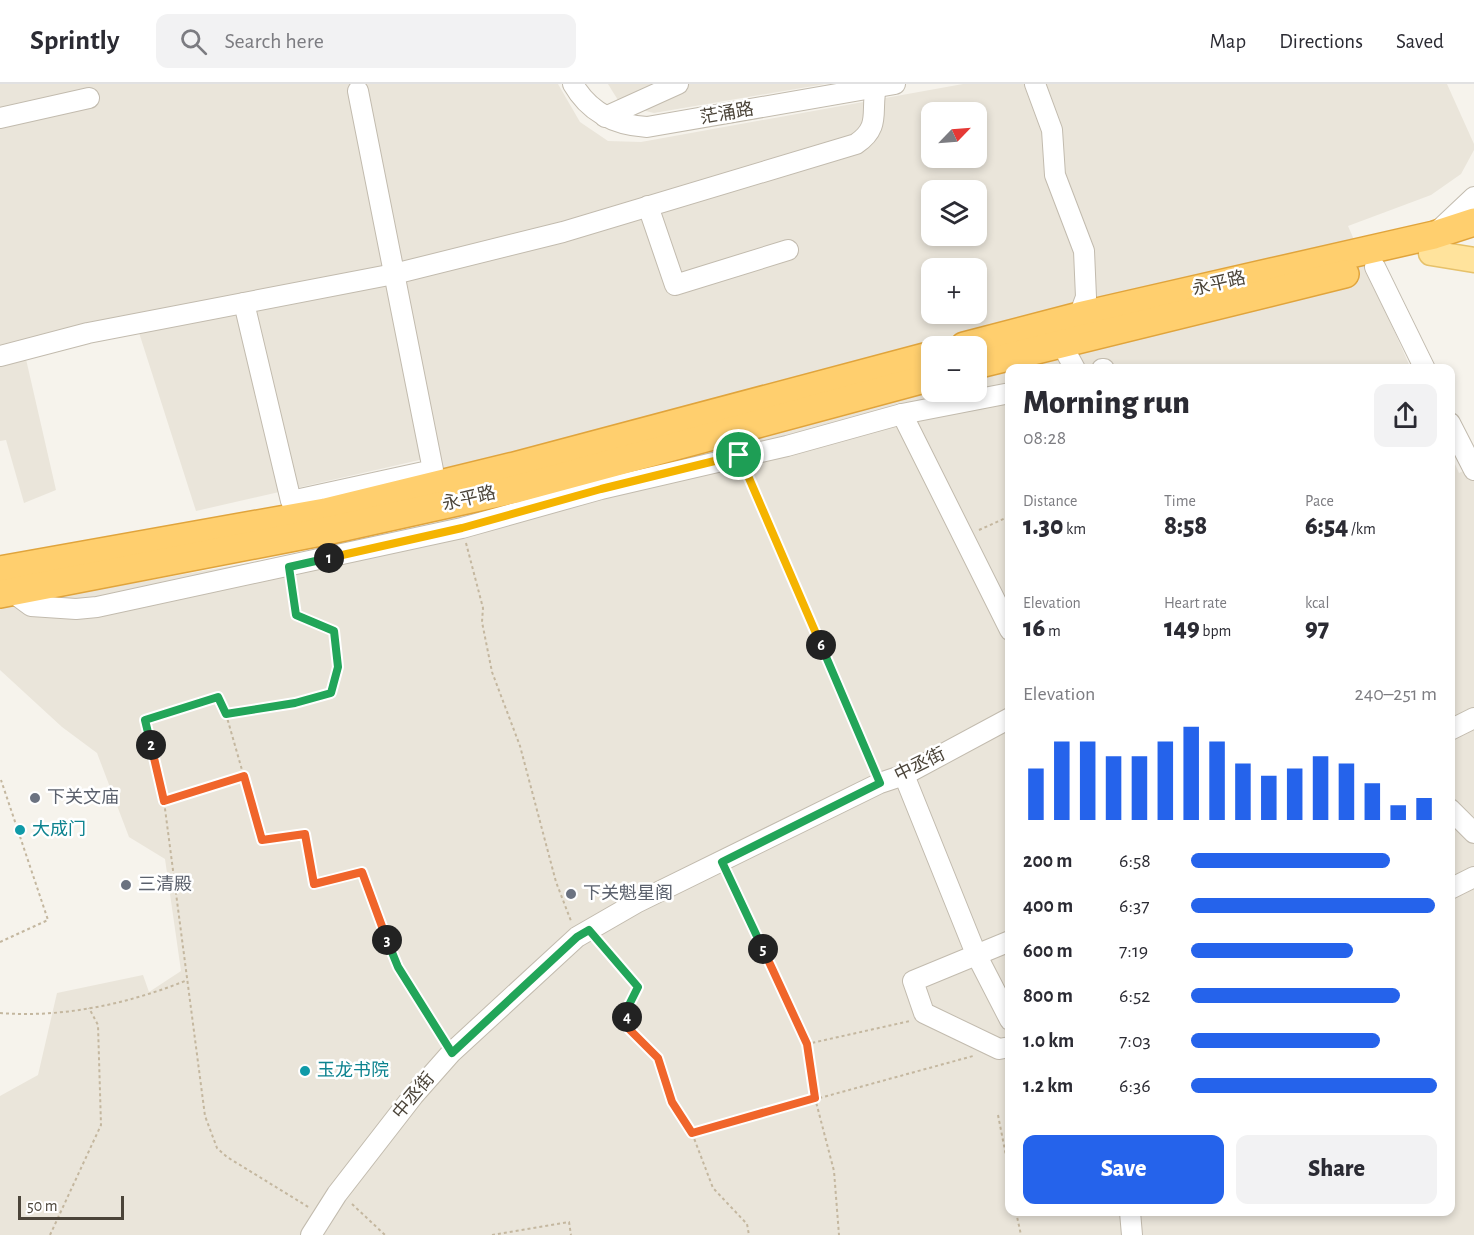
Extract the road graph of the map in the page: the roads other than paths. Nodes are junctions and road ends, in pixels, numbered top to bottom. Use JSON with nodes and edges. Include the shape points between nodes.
{"nodes":[{"id":1,"x":573,"y":84,"type":"edge"},
{"id":2,"x":678,"y":84,"type":"edge"},
{"id":3,"x":1035,"y":84,"type":"edge"},
{"id":4,"x":883,"y":85,"type":"edge"},
{"id":5,"x":358,"y":91,"type":"dead end"},
{"id":6,"x":89,"y":98,"type":"dead end"},
{"id":7,"x":605,"y":117,"type":"junction"},
{"id":8,"x":0,"y":118,"type":"edge"},
{"id":9,"x":1474,"y":196,"type":"edge"},
{"id":10,"x":648,"y":206,"type":"junction"},
{"id":11,"x":1474,"y":222,"type":"edge"},
{"id":12,"x":1474,"y":241,"type":"edge"},
{"id":13,"x":1432,"y":244,"type":"junction"},
{"id":14,"x":788,"y":250,"type":"dead end"},
{"id":15,"x":1474,"y":260,"type":"edge"},
{"id":16,"x":1375,"y":267,"type":"junction"},
{"id":17,"x":394,"y":274,"type":"junction"},
{"id":18,"x":244,"y":303,"type":"junction"},
{"id":19,"x":1075,"y":332,"type":"junction"},
{"id":20,"x":987,"y":343,"type":"edge"},
{"id":21,"x":1,"y":351,"type":"edge"},
{"id":22,"x":921,"y":358,"type":"edge"},
{"id":23,"x":987,"y":361,"type":"edge"},
{"id":24,"x":1075,"y":364,"type":"edge"},
{"id":25,"x":1423,"y":364,"type":"edge"},
{"id":26,"x":921,"y":380,"type":"edge"},
{"id":27,"x":1005,"y":394,"type":"edge"},
{"id":28,"x":902,"y":414,"type":"junction"},
{"id":29,"x":1455,"y":434,"type":"edge"},
{"id":30,"x":1466,"y":459,"type":"edge"},
{"id":31,"x":4,"y":585,"type":"edge"},
{"id":32,"x":1005,"y":620,"type":"edge"},
{"id":33,"x":1474,"y":718,"type":"edge"},
{"id":34,"x":1005,"y":721,"type":"edge"},
{"id":35,"x":1455,"y":728,"type":"edge"},
{"id":36,"x":904,"y":775,"type":"junction"},
{"id":37,"x":1455,"y":814,"type":"edge"},
{"id":38,"x":1474,"y":832,"type":"edge"},
{"id":39,"x":1474,"y":877,"type":"edge"},
{"id":40,"x":1455,"y":886,"type":"edge"},
{"id":41,"x":1005,"y":943,"type":"edge"},
{"id":42,"x":976,"y":954,"type":"junction"},
{"id":43,"x":1005,"y":1010,"type":"edge"},
{"id":44,"x":1004,"y":1048,"type":"edge"},
{"id":45,"x":1130,"y":1216,"type":"edge"},
{"id":46,"x":311,"y":1235,"type":"edge"},
{"id":47,"x":1132,"y":1235,"type":"edge"}],
"edges":[{"from":1,"to":7,"type":"street","name":"茫涌路","via":[[587,104]]},
{"from":2,"to":7,"type":"street"},
{"from":3,"to":19,"type":"street","via":[[1052,130],[1054,175],[1084,251],[1086,297]]},
{"from":4,"to":7,"type":"street","name":"茫涌路","via":[[647,127],[634,127]]},
{"from":4,"to":10,"type":"street","via":[[869,136],[856,144]]},
{"from":5,"to":17,"type":"street"},
{"from":6,"to":8,"type":"street"},
{"from":9,"to":13,"type":"street"},
{"from":10,"to":14,"type":"street","via":[[675,285]]},
{"from":10,"to":17,"type":"street","via":[[563,232]]},
{"from":11,"to":13,"type":"highway","name":"永平路"},
{"from":12,"to":13,"type":"highway","name":"永平路"},
{"from":13,"to":15,"type":"main road"},
{"from":13,"to":16,"type":"highway","name":"永平路"},
{"from":13,"to":19,"type":"highway","name":"永平路"},
{"from":16,"to":19,"type":"highway","name":"永平路"},
{"from":16,"to":25,"type":"street"},
{"from":17,"to":18,"type":"street"},
{"from":17,"to":18,"type":"street","via":[[433,470],[291,501]]},
{"from":18,"to":21,"type":"street"},
{"from":19,"to":20,"type":"highway","name":"永平路"},
{"from":19,"to":23,"type":"highway","name":"永平路"},
{"from":19,"to":24,"type":"street"},
{"from":22,"to":31,"type":"highway","name":"永平路","via":[[325,512]]},
{"from":26,"to":31,"type":"highway","name":"永平路","via":[[516,489],[326,531]]},
{"from":27,"to":28,"type":"street"},
{"from":28,"to":31,"type":"street","via":[[462,528],[76,609],[31,606]]},
{"from":28,"to":32,"type":"street"},
{"from":29,"to":30,"type":"street"},
{"from":33,"to":35,"type":"street"},
{"from":34,"to":36,"type":"street","name":"中丞街"},
{"from":36,"to":42,"type":"street"},
{"from":36,"to":46,"type":"street","name":"中丞街","via":[[880,783],[636,903],[583,934],[452,1053],[412,1096]]},
{"from":37,"to":38,"type":"street"},
{"from":39,"to":40,"type":"street"},
{"from":41,"to":42,"type":"street"},
{"from":42,"to":43,"type":"street"},
{"from":42,"to":44,"type":"street","via":[[913,981],[924,1013]]},
{"from":45,"to":47,"type":"street"}]}
